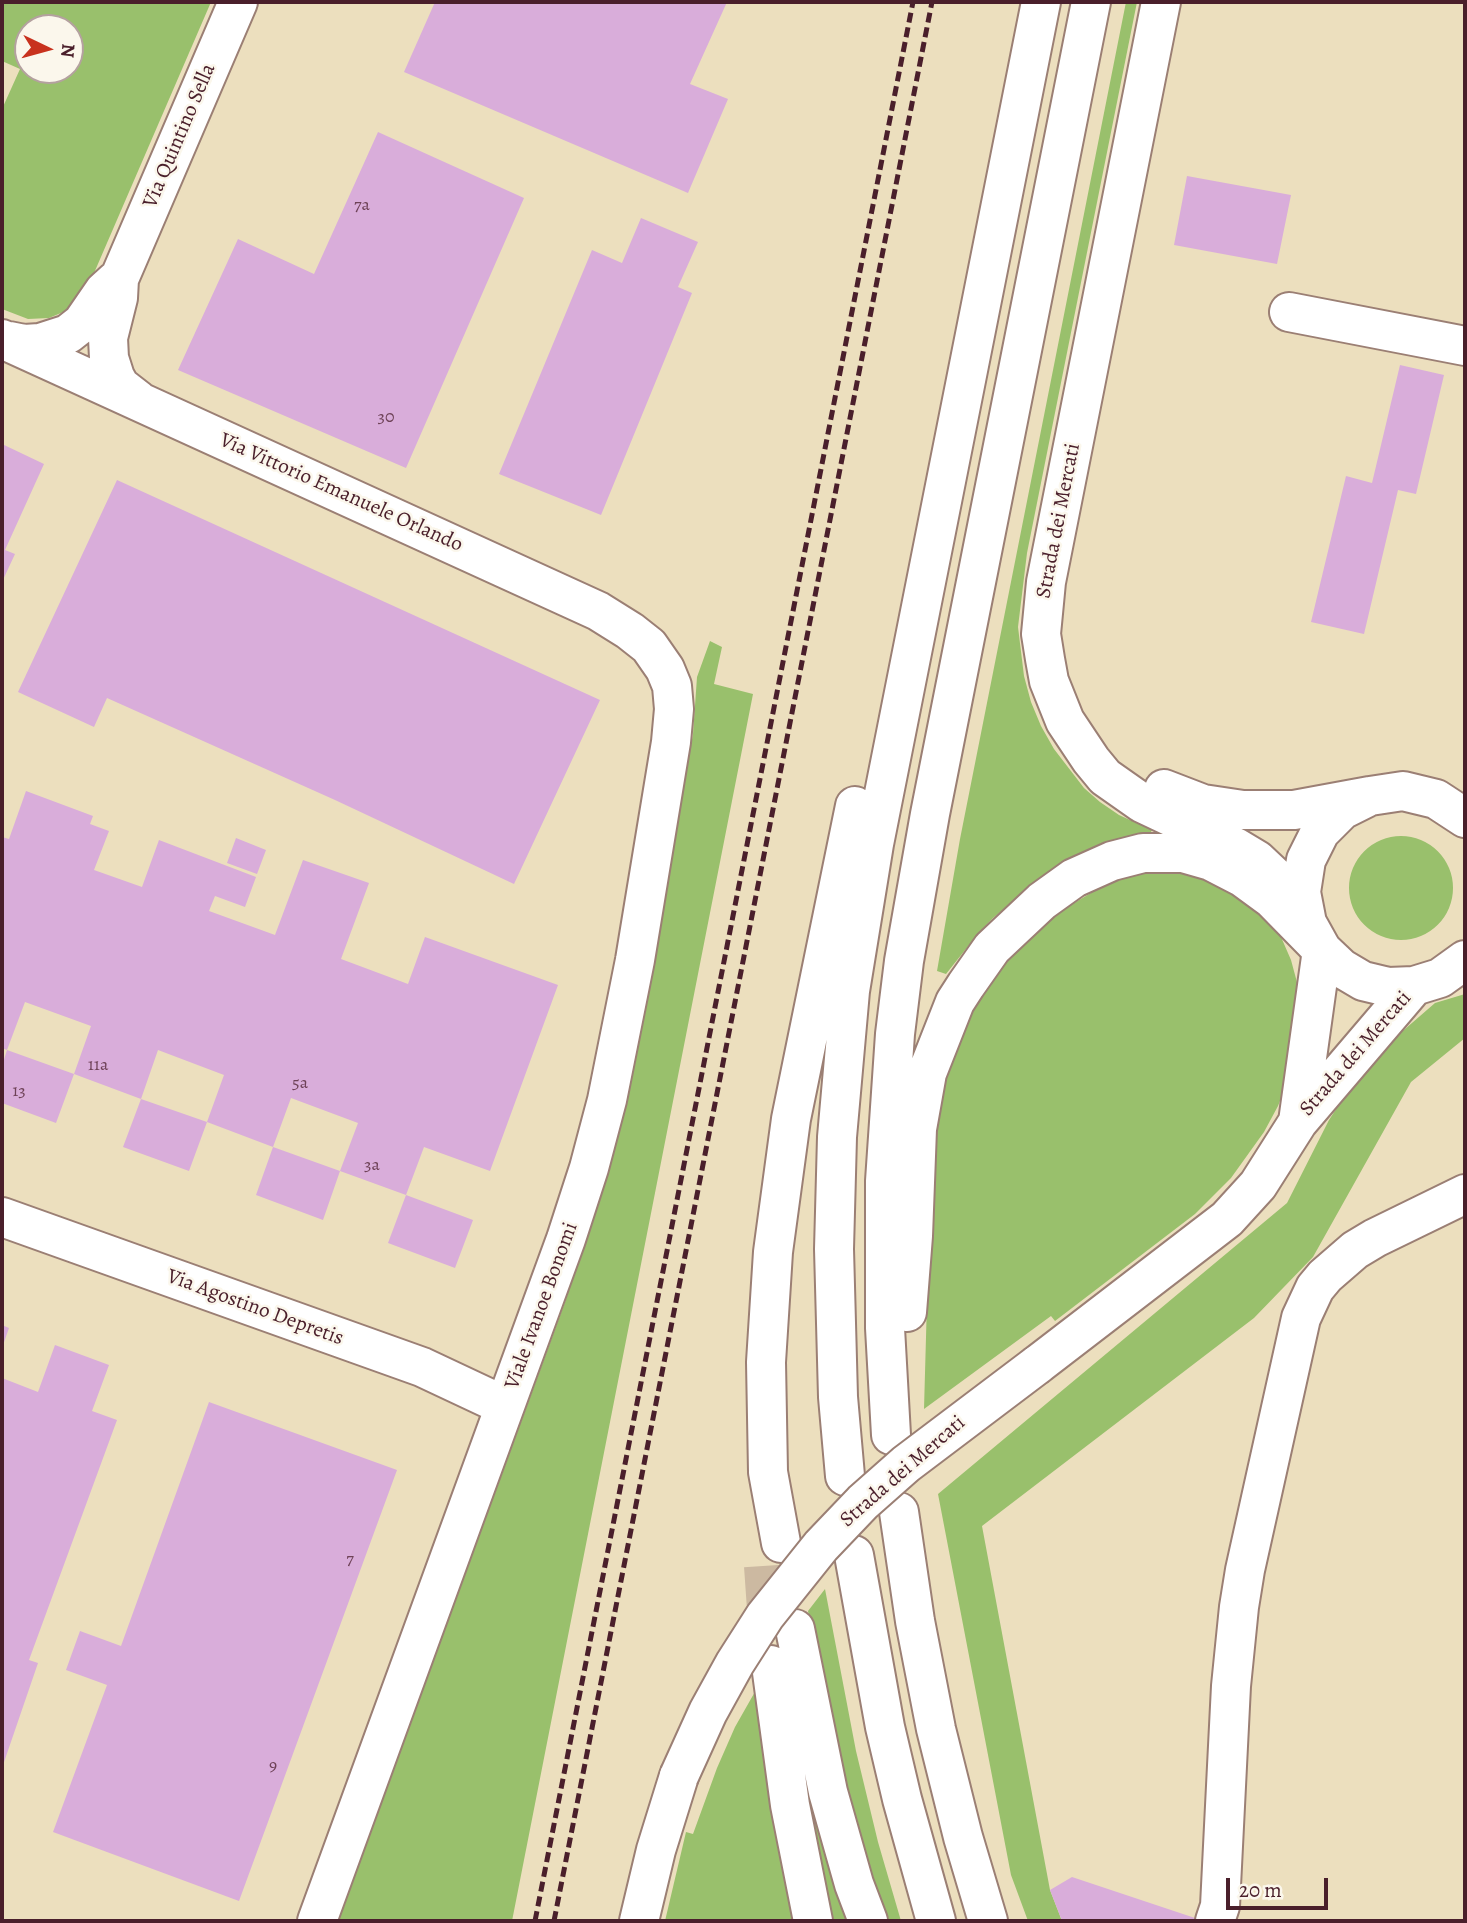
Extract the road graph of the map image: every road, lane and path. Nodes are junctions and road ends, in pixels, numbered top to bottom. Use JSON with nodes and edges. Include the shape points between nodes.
{"nodes":[{"id":1,"x":237,"y":2,"type":"edge"},
{"id":2,"x":1041,"y":2,"type":"edge"},
{"id":3,"x":1091,"y":2,"type":"edge"},
{"id":4,"x":1161,"y":2,"type":"edge"},
{"id":5,"x":1181,"y":2,"type":"edge"},
{"id":6,"x":122,"y":271,"type":"junction"},
{"id":7,"x":1289,"y":312,"type":"dead end"},
{"id":8,"x":2,"y":339,"type":"edge"},
{"id":9,"x":1465,"y":346,"type":"edge"},
{"id":10,"x":142,"y":403,"type":"junction"},
{"id":11,"x":928,"y":570,"type":"junction"},
{"id":12,"x":665,"y":669,"type":"joint"},
{"id":13,"x":1370,"y":796,"type":"junction"},
{"id":14,"x":1465,"y":818,"type":"edge"},
{"id":15,"x":1314,"y":936,"type":"junction"},
{"id":16,"x":1464,"y":962,"type":"edge"},
{"id":17,"x":1414,"y":986,"type":"junction"},
{"id":18,"x":1298,"y":1122,"type":"junction"},
{"id":19,"x":1465,"y":1194,"type":"edge"},
{"id":20,"x":2,"y":1217,"type":"edge"},
{"id":21,"x":505,"y":1406,"type":"junction"},
{"id":22,"x":845,"y":1476,"type":"dead end"},
{"id":23,"x":899,"y":1511,"type":"dead end"},
{"id":24,"x":772,"y":1554,"type":"tunnel mouth"},
{"id":25,"x":854,"y":1555,"type":"dead end"},
{"id":26,"x":795,"y":1629,"type":"tunnel mouth"},
{"id":27,"x":771,"y":1665,"type":"tunnel mouth"},
{"id":28,"x":317,"y":1921,"type":"edge"},
{"id":29,"x":639,"y":1921,"type":"edge"},
{"id":30,"x":813,"y":1921,"type":"edge"},
{"id":31,"x":868,"y":1921,"type":"edge"},
{"id":32,"x":936,"y":1921,"type":"edge"},
{"id":33,"x":988,"y":1921,"type":"edge"},
{"id":34,"x":1215,"y":1921,"type":"edge"}],
"edges":[{"from":1,"to":6,"type":"main road","name":"Via Quintino Sella"},
{"from":2,"to":11,"type":"main road"},
{"from":3,"to":15,"type":"main road","via":[[904,961],[885,1181],[891,1436],[902,1372],[923,1089],[955,1002],[992,948],[1074,878],[1129,856],[1170,851],[1198,857],[1242,877]]},
{"from":4,"to":15,"type":"main road","name":"Strada dei Mercati","via":[[1046,582],[1041,634],[1045,659],[1065,721],[1105,776],[1142,803],[1257,860],[1291,891]]},
{"from":5,"to":13,"type":"main road","name":"Strada dei Mercati","via":[[1068,573],[1062,618],[1066,658],[1079,698],[1102,738],[1132,769],[1167,791],[1203,804],[1243,810],[1294,810]]},
{"from":6,"to":8,"type":"main road","name":"Via Quintino Sella","via":[[68,334],[32,344]]},
{"from":6,"to":10,"type":"main road","name":"Via Quintino Sella","via":[[110,327],[109,358],[120,386]]},
{"from":7,"to":9,"type":"main road"},
{"from":8,"to":10,"type":"main road","name":"Via Vittorio Emanuele Orlando"},
{"from":10,"to":12,"type":"main road","name":"Via Vittorio Emanuele Orlando","via":[[598,611],[642,640]]},
{"from":11,"to":22,"type":"main road","via":[[867,881],[846,1027],[834,1249]]},
{"from":11,"to":24,"type":"main road","via":[[864,769],[791,1119],[770,1283],[766,1362]]},
{"from":12,"to":21,"type":"main road","name":"Viale Ivanoe Bonomi","via":[[673,696],[671,742],[612,1076],[579,1202]]},
{"from":13,"to":14,"type":"main road","name":"Strada dei Mercati","via":[[1403,791],[1436,799]]},
{"from":13,"to":15,"type":"main road","name":"Strada dei Mercati","via":[[1342,810],[1320,832],[1306,860],[1301,892]]},
{"from":15,"to":17,"type":"main road","name":"Strada dei Mercati","via":[[1341,968],[1363,981],[1388,987]]},
{"from":15,"to":18,"type":"main road","name":"Strada dei Mercati"},
{"from":16,"to":17,"type":"main road","name":"Strada dei Mercati","via":[[1440,978]]},
{"from":17,"to":18,"type":"main road","name":"Strada dei Mercati"},
{"from":18,"to":29,"type":"main road","name":"Strada dei Mercati","bridge":true,"via":[[1258,1185],[1227,1219],[885,1482],[802,1567],[735,1663],[702,1724],[679,1776]]},
{"from":19,"to":34,"type":"main road","via":[[1356,1250],[1315,1288],[1300,1318],[1239,1607],[1220,1906]]},
{"from":20,"to":21,"type":"main road","name":"Via Agostino Depretis","via":[[422,1367]]},
{"from":21,"to":28,"type":"main road","name":"Viale Ivanoe Bonomi"},
{"from":23,"to":33,"type":"main road","via":[[936,1730]]},
{"from":25,"to":32,"type":"main road","via":[[885,1727]]},
{"from":26,"to":31,"type":"main road","via":[[828,1792]]},
{"from":27,"to":30,"type":"main road","via":[[788,1794]]}]}
